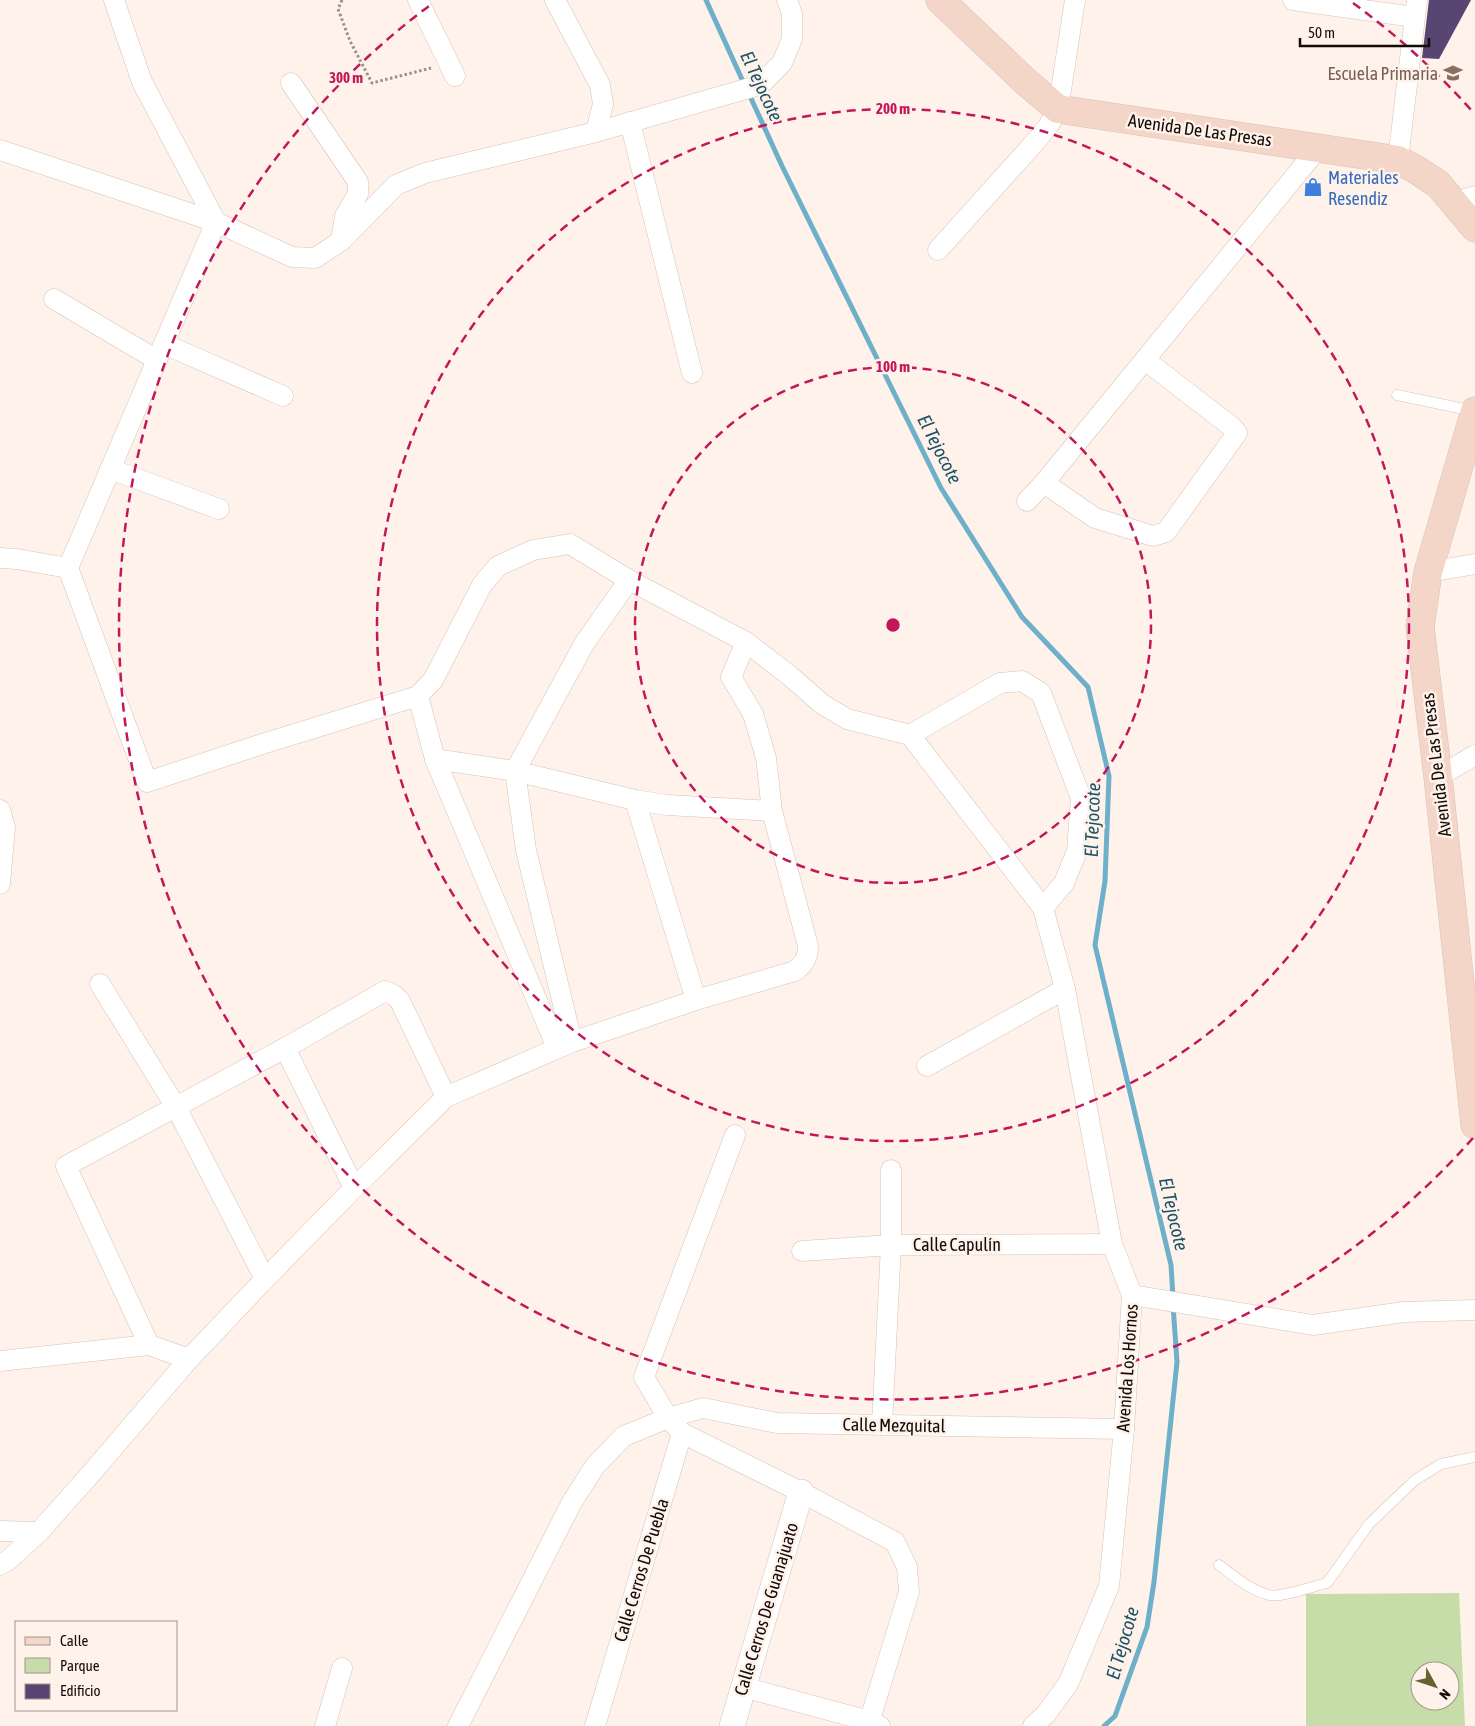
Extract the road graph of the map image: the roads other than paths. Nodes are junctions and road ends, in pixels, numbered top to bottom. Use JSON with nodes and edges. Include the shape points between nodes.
{"nodes":[{"id":1,"x":114,"y":0,"type":"edge"},
{"id":2,"x":418,"y":0,"type":"edge"},
{"id":3,"x":555,"y":0,"type":"edge"},
{"id":4,"x":787,"y":0,"type":"edge"},
{"id":5,"x":940,"y":0,"type":"edge"},
{"id":6,"x":1075,"y":0,"type":"edge"},
{"id":7,"x":1293,"y":0,"type":"edge"},
{"id":8,"x":1416,"y":8,"type":"edge"},
{"id":9,"x":452,"y":69,"type":"road end"},
{"id":10,"x":291,"y":83,"type":"dead end"},
{"id":11,"x":1058,"y":109,"type":"junction"},
{"id":12,"x":630,"y":122,"type":"junction"},
{"id":13,"x":596,"y":132,"type":"junction"},
{"id":14,"x":1319,"y":147,"type":"junction"},
{"id":15,"x":0,"y":150,"type":"edge"},
{"id":16,"x":1398,"y":160,"type":"junction"},
{"id":17,"x":1465,"y":199,"type":"edge"},
{"id":18,"x":216,"y":222,"type":"junction"},
{"id":19,"x":1475,"y":228,"type":"edge"},
{"id":20,"x":341,"y":241,"type":"junction"},
{"id":21,"x":938,"y":250,"type":"dead end"},
{"id":22,"x":54,"y":299,"type":"dead end"},
{"id":23,"x":161,"y":352,"type":"junction"},
{"id":24,"x":1145,"y":360,"type":"junction"},
{"id":25,"x":692,"y":373,"type":"dead end"},
{"id":26,"x":1397,"y":395,"type":"dead end"},
{"id":27,"x":283,"y":396,"type":"dead end"},
{"id":28,"x":1475,"y":411,"type":"edge"},
{"id":29,"x":110,"y":469,"type":"junction"},
{"id":30,"x":1044,"y":483,"type":"junction"},
{"id":31,"x":1027,"y":501,"type":"dead end"},
{"id":32,"x":219,"y":509,"type":"dead end"},
{"id":33,"x":0,"y":558,"type":"edge"},
{"id":34,"x":1475,"y":564,"type":"edge"},
{"id":35,"x":68,"y":568,"type":"junction"},
{"id":36,"x":1428,"y":572,"type":"junction"},
{"id":37,"x":629,"y":580,"type":"junction"},
{"id":38,"x":746,"y":642,"type":"junction"},
{"id":39,"x":418,"y":696,"type":"junction"},
{"id":40,"x":910,"y":736,"type":"junction"},
{"id":41,"x":1475,"y":755,"type":"edge"},
{"id":42,"x":435,"y":759,"type":"junction"},
{"id":43,"x":515,"y":772,"type":"junction"},
{"id":44,"x":1438,"y":777,"type":"junction"},
{"id":45,"x":635,"y":800,"type":"junction"},
{"id":46,"x":0,"y":810,"type":"edge"},
{"id":47,"x":772,"y":811,"type":"junction"},
{"id":48,"x":0,"y":884,"type":"edge"},
{"id":49,"x":1043,"y":908,"type":"junction"},
{"id":50,"x":100,"y":984,"type":"dead end"},
{"id":51,"x":1065,"y":989,"type":"junction"},
{"id":52,"x":696,"y":1000,"type":"junction"},
{"id":53,"x":1469,"y":1005,"type":"edge"},
{"id":54,"x":564,"y":1045,"type":"junction"},
{"id":55,"x":285,"y":1048,"type":"junction"},
{"id":56,"x":927,"y":1066,"type":"dead end"},
{"id":57,"x":446,"y":1097,"type":"junction"},
{"id":58,"x":176,"y":1107,"type":"junction"},
{"id":59,"x":1475,"y":1125,"type":"edge"},
{"id":60,"x":735,"y":1135,"type":"dead end"},
{"id":61,"x":891,"y":1170,"type":"dead end"},
{"id":62,"x":354,"y":1188,"type":"junction"},
{"id":63,"x":891,"y":1244,"type":"junction"},
{"id":64,"x":1112,"y":1244,"type":"junction"},
{"id":65,"x":802,"y":1251,"type":"dead end"},
{"id":66,"x":265,"y":1279,"type":"junction"},
{"id":67,"x":1132,"y":1295,"type":"junction"},
{"id":68,"x":1475,"y":1310,"type":"edge"},
{"id":69,"x":149,"y":1344,"type":"junction"},
{"id":70,"x":189,"y":1359,"type":"junction"},
{"id":71,"x":0,"y":1361,"type":"edge"},
{"id":72,"x":668,"y":1418,"type":"junction"},
{"id":73,"x":882,"y":1425,"type":"junction"},
{"id":74,"x":1124,"y":1429,"type":"junction"},
{"id":75,"x":682,"y":1433,"type":"junction"},
{"id":76,"x":1475,"y":1457,"type":"edge"},
{"id":77,"x":801,"y":1492,"type":"junction"},
{"id":78,"x":0,"y":1531,"type":"edge"},
{"id":79,"x":39,"y":1532,"type":"junction"},
{"id":80,"x":0,"y":1565,"type":"edge"},
{"id":81,"x":1219,"y":1565,"type":"dead end"},
{"id":82,"x":342,"y":1668,"type":"dead end"},
{"id":83,"x":742,"y":1687,"type":"junction"},
{"id":84,"x":872,"y":1724,"type":"edge"},
{"id":85,"x":325,"y":1726,"type":"edge"},
{"id":86,"x":458,"y":1726,"type":"edge"},
{"id":87,"x":595,"y":1726,"type":"edge"},
{"id":88,"x":732,"y":1726,"type":"edge"},
{"id":89,"x":1033,"y":1726,"type":"edge"}],
"edges":[{"from":1,"to":18,"type":"street","via":[[142,82]]},
{"from":2,"to":9,"type":"street"},
{"from":3,"to":13,"type":"street","via":[[600,85],[603,104]]},
{"from":4,"to":12,"type":"street","via":[[792,14],[792,39],[782,63],[760,85]]},
{"from":5,"to":11,"type":"main road"},
{"from":6,"to":11,"type":"street"},
{"from":7,"to":8,"type":"street"},
{"from":8,"to":16,"type":"street"},
{"from":10,"to":20,"type":"street","via":[[358,182],[358,194],[345,216]]},
{"from":11,"to":14,"type":"main road","name":"Avenida De Las Presas"},
{"from":11,"to":21,"type":"street","via":[[1036,141]]},
{"from":12,"to":13,"type":"street"},
{"from":12,"to":25,"type":"street"},
{"from":13,"to":20,"type":"street","via":[[425,173],[396,185]]},
{"from":14,"to":16,"type":"main road","name":"Avenida De Las Presas"},
{"from":14,"to":24,"type":"street"},
{"from":15,"to":18,"type":"street"},
{"from":16,"to":17,"type":"main road","name":"Avenida De Las Presas"},
{"from":17,"to":19,"type":"main road","name":"Avenida De Las Presas"},
{"from":18,"to":20,"type":"street","via":[[292,257],[315,258]]},
{"from":18,"to":23,"type":"street"},
{"from":22,"to":23,"type":"street"},
{"from":23,"to":27,"type":"street"},
{"from":23,"to":29,"type":"street"},
{"from":24,"to":30,"type":"street"},
{"from":24,"to":30,"type":"street","via":[[1237,434],[1166,532],[1153,536],[1095,518]]},
{"from":26,"to":28,"type":"lane"},
{"from":28,"to":36,"type":"main road","name":"Avenida De Las Presas"},
{"from":29,"to":32,"type":"street"},
{"from":29,"to":35,"type":"street"},
{"from":30,"to":31,"type":"street"},
{"from":33,"to":35,"type":"street"},
{"from":34,"to":36,"type":"street"},
{"from":35,"to":39,"type":"street","via":[[147,782]]},
{"from":36,"to":44,"type":"main road","name":"Avenida De Las Presas","via":[[1420,627]]},
{"from":37,"to":38,"type":"street"},
{"from":37,"to":39,"type":"street","via":[[570,544],[532,550],[498,566],[482,585],[433,680]]},
{"from":37,"to":43,"type":"street","via":[[584,644]]},
{"from":38,"to":40,"type":"street","via":[[822,704],[846,719]]},
{"from":38,"to":47,"type":"street","via":[[731,677],[753,714],[766,758]]},
{"from":39,"to":42,"type":"street"},
{"from":40,"to":49,"type":"street"},
{"from":40,"to":49,"type":"street","via":[[1000,683],[1022,681],[1041,693],[1081,798],[1077,851],[1064,883]]},
{"from":41,"to":44,"type":"street"},
{"from":42,"to":43,"type":"street"},
{"from":42,"to":54,"type":"street"},
{"from":43,"to":45,"type":"street"},
{"from":43,"to":54,"type":"street","via":[[526,850]]},
{"from":44,"to":53,"type":"main road","name":"Avenida De Las Presas"},
{"from":45,"to":47,"type":"street"},
{"from":45,"to":52,"type":"street"},
{"from":46,"to":48,"type":"street","via":[[5,827]]},
{"from":47,"to":52,"type":"street","via":[[808,955],[795,971]]},
{"from":49,"to":51,"type":"street","name":"Avenida Los Hornos"},
{"from":50,"to":58,"type":"street"},
{"from":51,"to":56,"type":"street"},
{"from":51,"to":64,"type":"street","name":"Avenida Los Hornos"},
{"from":52,"to":54,"type":"street"},
{"from":53,"to":59,"type":"main road","name":"Avenida De Las Presas"},
{"from":54,"to":57,"type":"street"},
{"from":55,"to":57,"type":"street","via":[[385,991],[400,1001]]},
{"from":55,"to":58,"type":"street"},
{"from":55,"to":62,"type":"street"},
{"from":57,"to":62,"type":"street"},
{"from":58,"to":66,"type":"street"},
{"from":58,"to":69,"type":"street","via":[[66,1166]]},
{"from":60,"to":72,"type":"street","via":[[644,1377]]},
{"from":61,"to":63,"type":"street"},
{"from":62,"to":66,"type":"street"},
{"from":63,"to":64,"type":"street","name":"Calle Capulín"},
{"from":63,"to":65,"type":"street","name":"Calle Capulín"},
{"from":63,"to":73,"type":"street"},
{"from":64,"to":67,"type":"street","name":"Avenida Los Hornos"},
{"from":66,"to":70,"type":"street"},
{"from":67,"to":68,"type":"street","via":[[1312,1325],[1404,1312]]},
{"from":67,"to":74,"type":"street","name":"Avenida Los Hornos"},
{"from":69,"to":70,"type":"street"},
{"from":69,"to":71,"type":"street"},
{"from":70,"to":79,"type":"street"},
{"from":72,"to":73,"type":"street","name":"Calle Mezquital","via":[[703,1408],[777,1423]]},
{"from":72,"to":75,"type":"street"},
{"from":72,"to":86,"type":"street","name":"Calle Mezquital","via":[[624,1436],[595,1466],[572,1502]]},
{"from":73,"to":74,"type":"street","name":"Calle Mezquital"},
{"from":74,"to":89,"type":"street","name":"Avenida Los Hornos","via":[[1109,1586],[1068,1684]]},
{"from":75,"to":77,"type":"street"},
{"from":75,"to":87,"type":"street","name":"Calle Cerros De Puebla"},
{"from":76,"to":81,"type":"lane","via":[[1441,1464],[1415,1480],[1368,1524],[1327,1583],[1271,1595],[1244,1583]]},
{"from":77,"to":83,"type":"street","name":"Calle Cerros De Guanajuato"},
{"from":77,"to":84,"type":"street","via":[[895,1542],[907,1567],[909,1592]]},
{"from":78,"to":79,"type":"street"},
{"from":79,"to":80,"type":"street"},
{"from":82,"to":85,"type":"street"},
{"from":83,"to":84,"type":"street"},
{"from":83,"to":88,"type":"street","name":"Calle Cerros De Guanajuato"}]}
